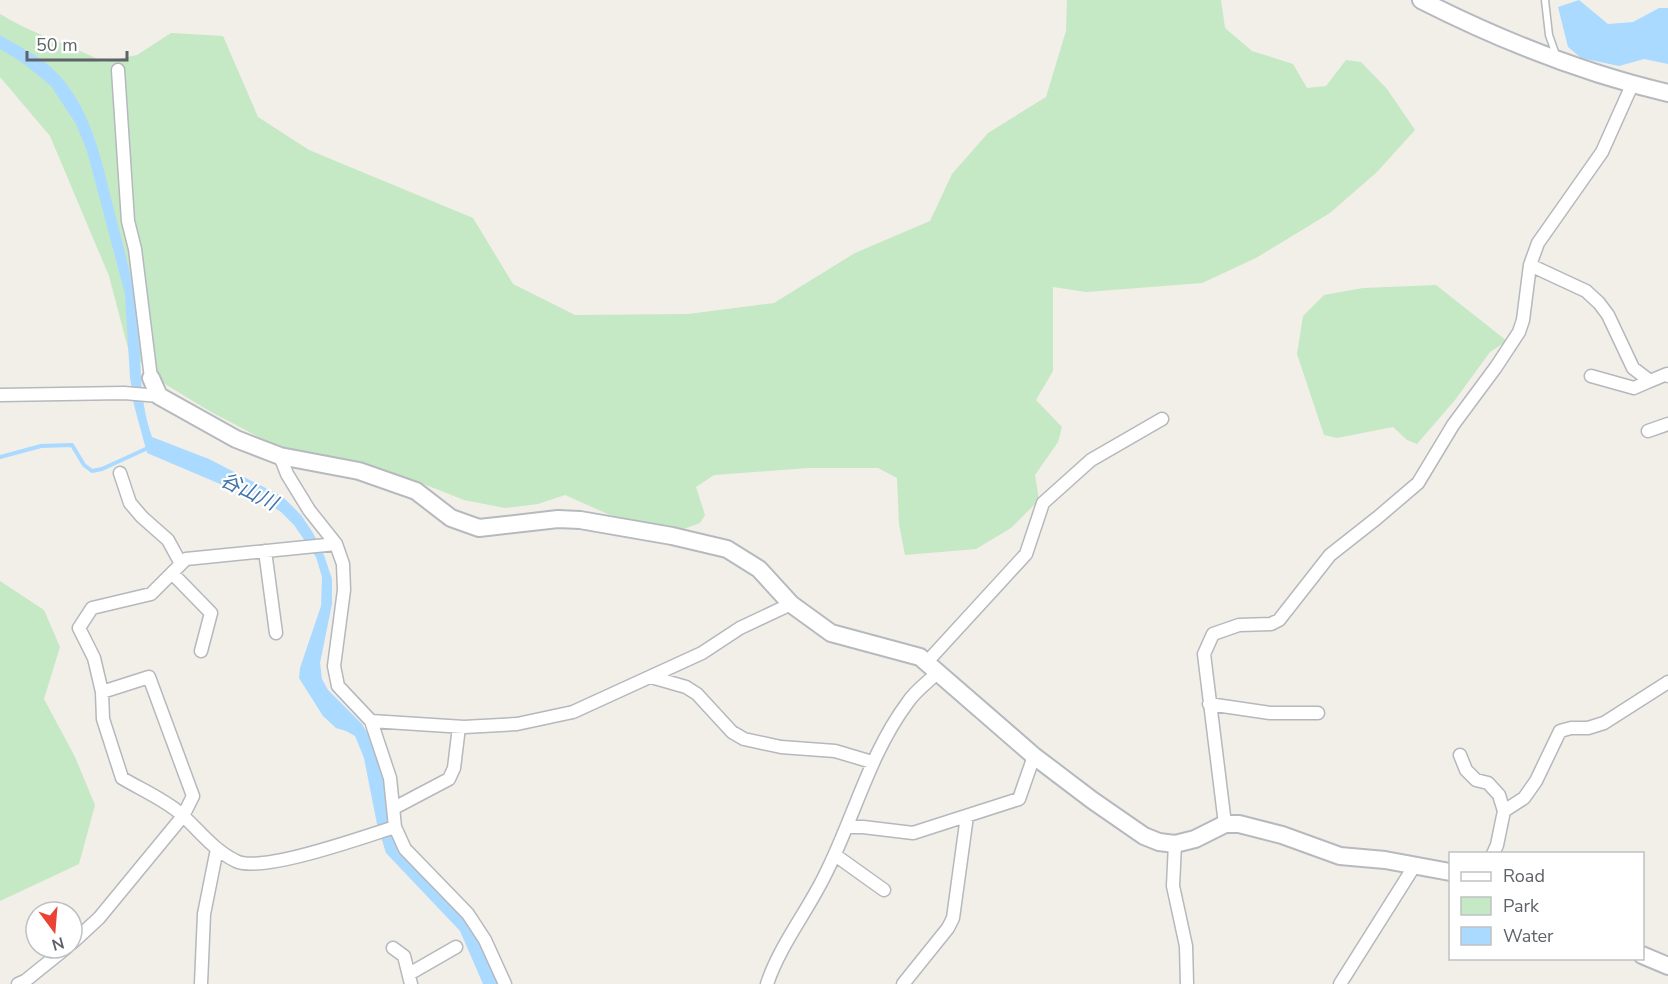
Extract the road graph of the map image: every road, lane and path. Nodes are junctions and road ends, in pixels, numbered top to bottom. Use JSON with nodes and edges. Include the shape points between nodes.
{"nodes":[{"id":1,"x":1421,"y":0,"type":"edge"},
{"id":2,"x":1545,"y":0,"type":"edge"},
{"id":3,"x":1558,"y":61,"type":"junction"},
{"id":4,"x":118,"y":70,"type":"dead end"},
{"id":5,"x":1632,"y":85,"type":"junction"},
{"id":6,"x":1668,"y":93,"type":"edge"},
{"id":7,"x":1530,"y":266,"type":"junction"},
{"id":8,"x":1591,"y":376,"type":"dead end"},
{"id":9,"x":1668,"y":376,"type":"edge"},
{"id":10,"x":151,"y":378,"type":"joint"},
{"id":11,"x":1650,"y":381,"type":"junction"},
{"id":12,"x":0,"y":395,"type":"edge"},
{"id":13,"x":152,"y":396,"type":"junction"},
{"id":14,"x":1162,"y":418,"type":"dead end"},
{"id":15,"x":1668,"y":424,"type":"edge"},
{"id":16,"x":1648,"y":431,"type":"dead end"},
{"id":17,"x":280,"y":456,"type":"junction"},
{"id":18,"x":120,"y":473,"type":"dead end"},
{"id":19,"x":336,"y":544,"type":"junction"},
{"id":20,"x":265,"y":551,"type":"junction"},
{"id":21,"x":177,"y":569,"type":"junction"},
{"id":22,"x":791,"y":604,"type":"junction"},
{"id":23,"x":276,"y":633,"type":"dead end"},
{"id":24,"x":201,"y":651,"type":"dead end"},
{"id":25,"x":932,"y":668,"type":"junction"},
{"id":26,"x":651,"y":677,"type":"junction"},
{"id":27,"x":1668,"y":682,"type":"edge"},
{"id":28,"x":102,"y":692,"type":"junction"},
{"id":29,"x":1209,"y":704,"type":"junction"},
{"id":30,"x":1318,"y":713,"type":"dead end"},
{"id":31,"x":371,"y":721,"type":"junction"},
{"id":32,"x":459,"y":727,"type":"junction"},
{"id":33,"x":1460,"y":755,"type":"dead end"},
{"id":34,"x":1034,"y":756,"type":"junction"},
{"id":35,"x":872,"y":762,"type":"junction"},
{"id":36,"x":394,"y":808,"type":"junction"},
{"id":37,"x":1504,"y":811,"type":"junction"},
{"id":38,"x":183,"y":816,"type":"junction"},
{"id":39,"x":967,"y":816,"type":"junction"},
{"id":40,"x":1225,"y":824,"type":"junction"},
{"id":41,"x":395,"y":827,"type":"junction"},
{"id":42,"x":848,"y":827,"type":"junction"},
{"id":43,"x":1175,"y":844,"type":"junction"},
{"id":44,"x":217,"y":849,"type":"junction"},
{"id":45,"x":1494,"y":852,"type":"edge"},
{"id":46,"x":835,"y":855,"type":"junction"},
{"id":47,"x":1415,"y":865,"type":"junction"},
{"id":48,"x":1449,"y":872,"type":"edge"},
{"id":49,"x":884,"y":890,"type":"dead end"},
{"id":50,"x":84,"y":932,"type":"edge"},
{"id":51,"x":456,"y":947,"type":"dead end"},
{"id":52,"x":393,"y":948,"type":"dead end"},
{"id":53,"x":1644,"y":956,"type":"edge"},
{"id":54,"x":51,"y":960,"type":"edge"},
{"id":55,"x":1668,"y":966,"type":"edge"},
{"id":56,"x":410,"y":979,"type":"edge"},
{"id":57,"x":18,"y":984,"type":"edge"},
{"id":58,"x":201,"y":984,"type":"edge"},
{"id":59,"x":505,"y":984,"type":"edge"},
{"id":60,"x":766,"y":984,"type":"edge"},
{"id":61,"x":903,"y":984,"type":"edge"},
{"id":62,"x":1187,"y":984,"type":"edge"},
{"id":63,"x":1340,"y":984,"type":"edge"}],
"edges":[{"from":1,"to":3,"type":"street"},
{"from":2,"to":3,"type":"lane","via":[[1549,34]]},
{"from":3,"to":5,"type":"street"},
{"from":4,"to":10,"type":"street","via":[[128,221]]},
{"from":5,"to":6,"type":"street"},
{"from":5,"to":7,"type":"street","via":[[1602,152],[1538,243]]},
{"from":7,"to":11,"type":"street","via":[[1586,291],[1599,303],[1633,368]]},
{"from":7,"to":29,"type":"street","via":[[1519,332],[1453,425],[1418,483],[1330,555],[1279,620],[1239,625],[1213,634],[1204,654]]},
{"from":8,"to":11,"type":"street","via":[[1634,388]]},
{"from":9,"to":11,"type":"street"},
{"from":10,"to":13,"type":"street"},
{"from":12,"to":13,"type":"street"},
{"from":13,"to":17,"type":"street","via":[[236,439]]},
{"from":14,"to":25,"type":"street","via":[[1091,460],[1044,503],[1026,554]]},
{"from":15,"to":16,"type":"street"},
{"from":17,"to":19,"type":"street","via":[[309,510]]},
{"from":17,"to":22,"type":"street","via":[[359,471],[406,487],[451,518],[479,528],[580,520],[727,549],[759,569]]},
{"from":18,"to":21,"type":"street","via":[[130,502],[168,540]]},
{"from":19,"to":20,"type":"street"},
{"from":19,"to":31,"type":"street","via":[[343,564],[344,591],[333,666],[338,686]]},
{"from":20,"to":21,"type":"street","via":[[186,559]]},
{"from":20,"to":23,"type":"street"},
{"from":21,"to":24,"type":"street","via":[[211,613]]},
{"from":21,"to":28,"type":"street","via":[[151,594],[92,608],[79,628],[94,658]]},
{"from":22,"to":25,"type":"street","via":[[831,633],[920,657]]},
{"from":22,"to":26,"type":"street"},
{"from":25,"to":34,"type":"street"},
{"from":25,"to":35,"type":"street"},
{"from":26,"to":32,"type":"street","via":[[573,712],[517,724]]},
{"from":26,"to":35,"type":"street","via":[[692,690],[732,732],[744,739],[781,747],[835,751]]},
{"from":27,"to":37,"type":"street","via":[[1604,723],[1560,731],[1536,782],[1524,798]]},
{"from":28,"to":38,"type":"street","via":[[103,718],[122,778]]},
{"from":28,"to":38,"type":"street","via":[[149,677],[193,796]]},
{"from":29,"to":30,"type":"street","via":[[1270,713]]},
{"from":29,"to":40,"type":"street"},
{"from":31,"to":32,"type":"street"},
{"from":31,"to":36,"type":"street","via":[[390,778]]},
{"from":32,"to":36,"type":"street","via":[[449,779]]},
{"from":33,"to":37,"type":"street","via":[[1466,770],[1499,795]]},
{"from":34,"to":39,"type":"street","via":[[1019,799]]},
{"from":34,"to":43,"type":"street","via":[[1144,836]]},
{"from":35,"to":42,"type":"street"},
{"from":36,"to":41,"type":"street"},
{"from":37,"to":45,"type":"street"},
{"from":38,"to":44,"type":"street"},
{"from":38,"to":50,"type":"street"},
{"from":39,"to":42,"type":"street","via":[[914,832]]},
{"from":39,"to":61,"type":"street","via":[[953,918]]},
{"from":40,"to":43,"type":"street"},
{"from":40,"to":47,"type":"street","via":[[1282,835],[1340,856]]},
{"from":41,"to":44,"type":"street","via":[[337,846],[256,865],[238,863]]},
{"from":41,"to":59,"type":"street","via":[[405,849],[468,914]]},
{"from":42,"to":46,"type":"street"},
{"from":43,"to":62,"type":"street","via":[[1173,886],[1186,946]]},
{"from":44,"to":58,"type":"street","via":[[204,914]]},
{"from":46,"to":49,"type":"street"},
{"from":46,"to":60,"type":"street"},
{"from":47,"to":48,"type":"street"},
{"from":47,"to":63,"type":"street"},
{"from":51,"to":56,"type":"street"},
{"from":52,"to":56,"type":"street","via":[[404,956]]},
{"from":53,"to":55,"type":"street"},
{"from":54,"to":57,"type":"street"}]}
